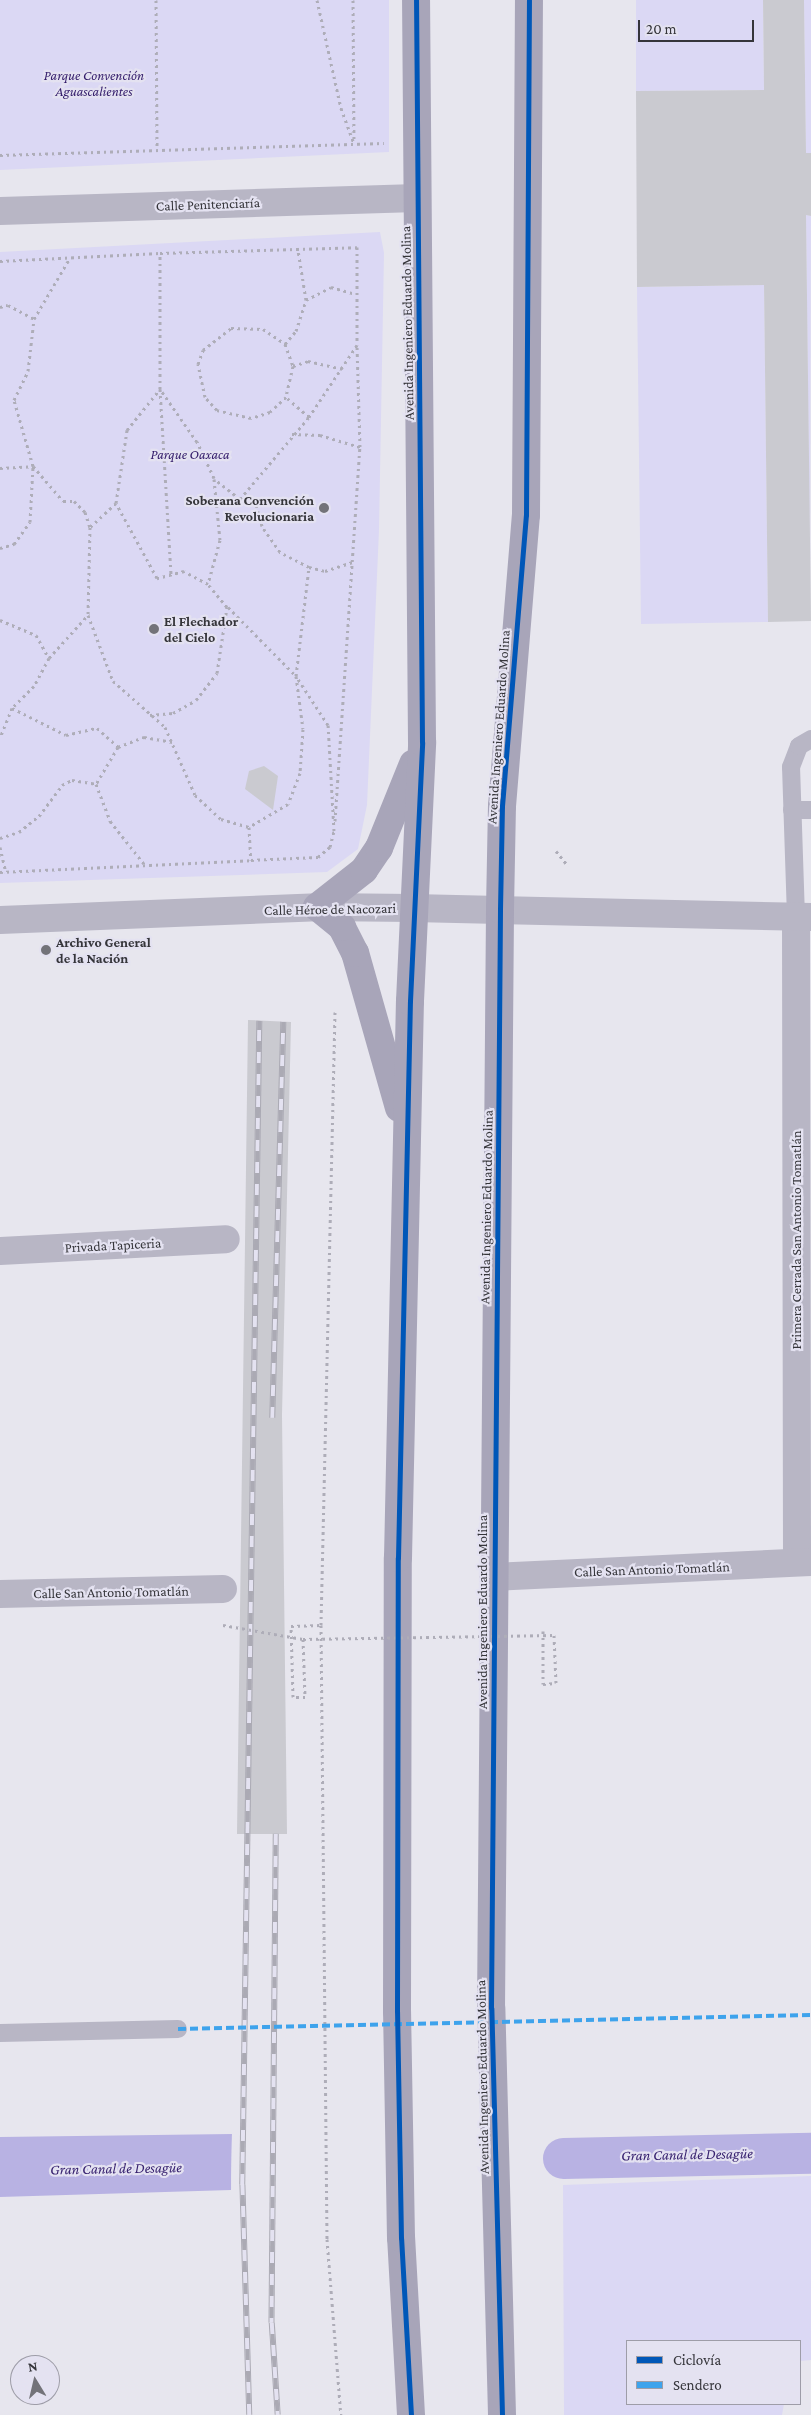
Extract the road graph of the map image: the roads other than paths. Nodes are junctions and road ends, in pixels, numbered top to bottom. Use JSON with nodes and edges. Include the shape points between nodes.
{"nodes":[{"id":1,"x":416,"y":0,"type":"edge"},
{"id":2,"x":529,"y":0,"type":"edge"},
{"id":3,"x":417,"y":198,"type":"junction"},
{"id":4,"x":0,"y":210,"type":"edge"},
{"id":5,"x":811,"y":739,"type":"edge"},
{"id":6,"x":422,"y":742,"type":"junction"},
{"id":7,"x":792,"y":810,"type":"junction"},
{"id":8,"x":811,"y":810,"type":"edge"},
{"id":9,"x":317,"y":907,"type":"junction"},
{"id":10,"x":413,"y":908,"type":"junction"},
{"id":11,"x":500,"y":909,"type":"junction"},
{"id":12,"x":803,"y":917,"type":"edge"},
{"id":13,"x":0,"y":920,"type":"edge"},
{"id":14,"x":407,"y":1136,"type":"junction"},
{"id":15,"x":226,"y":1239,"type":"dead end"},
{"id":16,"x":0,"y":1251,"type":"edge"},
{"id":17,"x":804,"y":1562,"type":"edge"},
{"id":18,"x":494,"y":1576,"type":"junction"},
{"id":19,"x":223,"y":1589,"type":"dead end"},
{"id":20,"x":0,"y":1594,"type":"edge"},
{"id":21,"x":178,"y":2029,"type":"dead end"},
{"id":22,"x":0,"y":2034,"type":"edge"},
{"id":23,"x":411,"y":2415,"type":"edge"},
{"id":24,"x":502,"y":2415,"type":"edge"}],
"edges":[{"from":1,"to":3,"type":"main road","name":"Avenida Ingeniero Eduardo Molina"},
{"from":2,"to":11,"type":"main road","name":"Avenida Ingeniero Eduardo Molina","via":[[526,515],[502,806]]},
{"from":3,"to":4,"type":"street","name":"Calle Penitenciaría"},
{"from":3,"to":6,"type":"main road","name":"Avenida Ingeniero Eduardo Molina"},
{"from":5,"to":7,"type":"lane","via":[[792,756]]},
{"from":6,"to":9,"type":"main road","via":[[379,848],[364,870]]},
{"from":6,"to":10,"type":"main road","name":"Avenida Ingeniero Eduardo Molina"},
{"from":7,"to":8,"type":"lane"},
{"from":7,"to":12,"type":"lane"},
{"from":9,"to":10,"type":"street","name":"Calle Héroe de Nacozari"},
{"from":9,"to":13,"type":"street","name":"Calle Héroe de Nacozari"},
{"from":9,"to":14,"type":"main road","via":[[342,927],[355,953]]},
{"from":10,"to":11,"type":"street","name":"Calle Héroe de Nacozari"},
{"from":10,"to":14,"type":"main road","name":"Avenida Ingeniero Eduardo Molina"},
{"from":11,"to":12,"type":"street","name":"Calle Héroe de Nacozari"},
{"from":11,"to":18,"type":"main road","name":"Avenida Ingeniero Eduardo Molina"},
{"from":12,"to":17,"type":"street","name":"Primera Cerrada San Antonio Tomatlán"},
{"from":14,"to":23,"type":"main road","name":"Avenida Ingeniero Eduardo Molina","via":[[398,1558],[397,2011],[401,2238]]},
{"from":15,"to":16,"type":"street","name":"Privada Tapiceria"},
{"from":17,"to":18,"type":"street","name":"Calle San Antonio Tomatlán"},
{"from":18,"to":24,"type":"main road","name":"Avenida Ingeniero Eduardo Molina","via":[[491,2008]]},
{"from":19,"to":20,"type":"street","name":"Calle San Antonio Tomatlán"},
{"from":21,"to":22,"type":"lane"}]}
